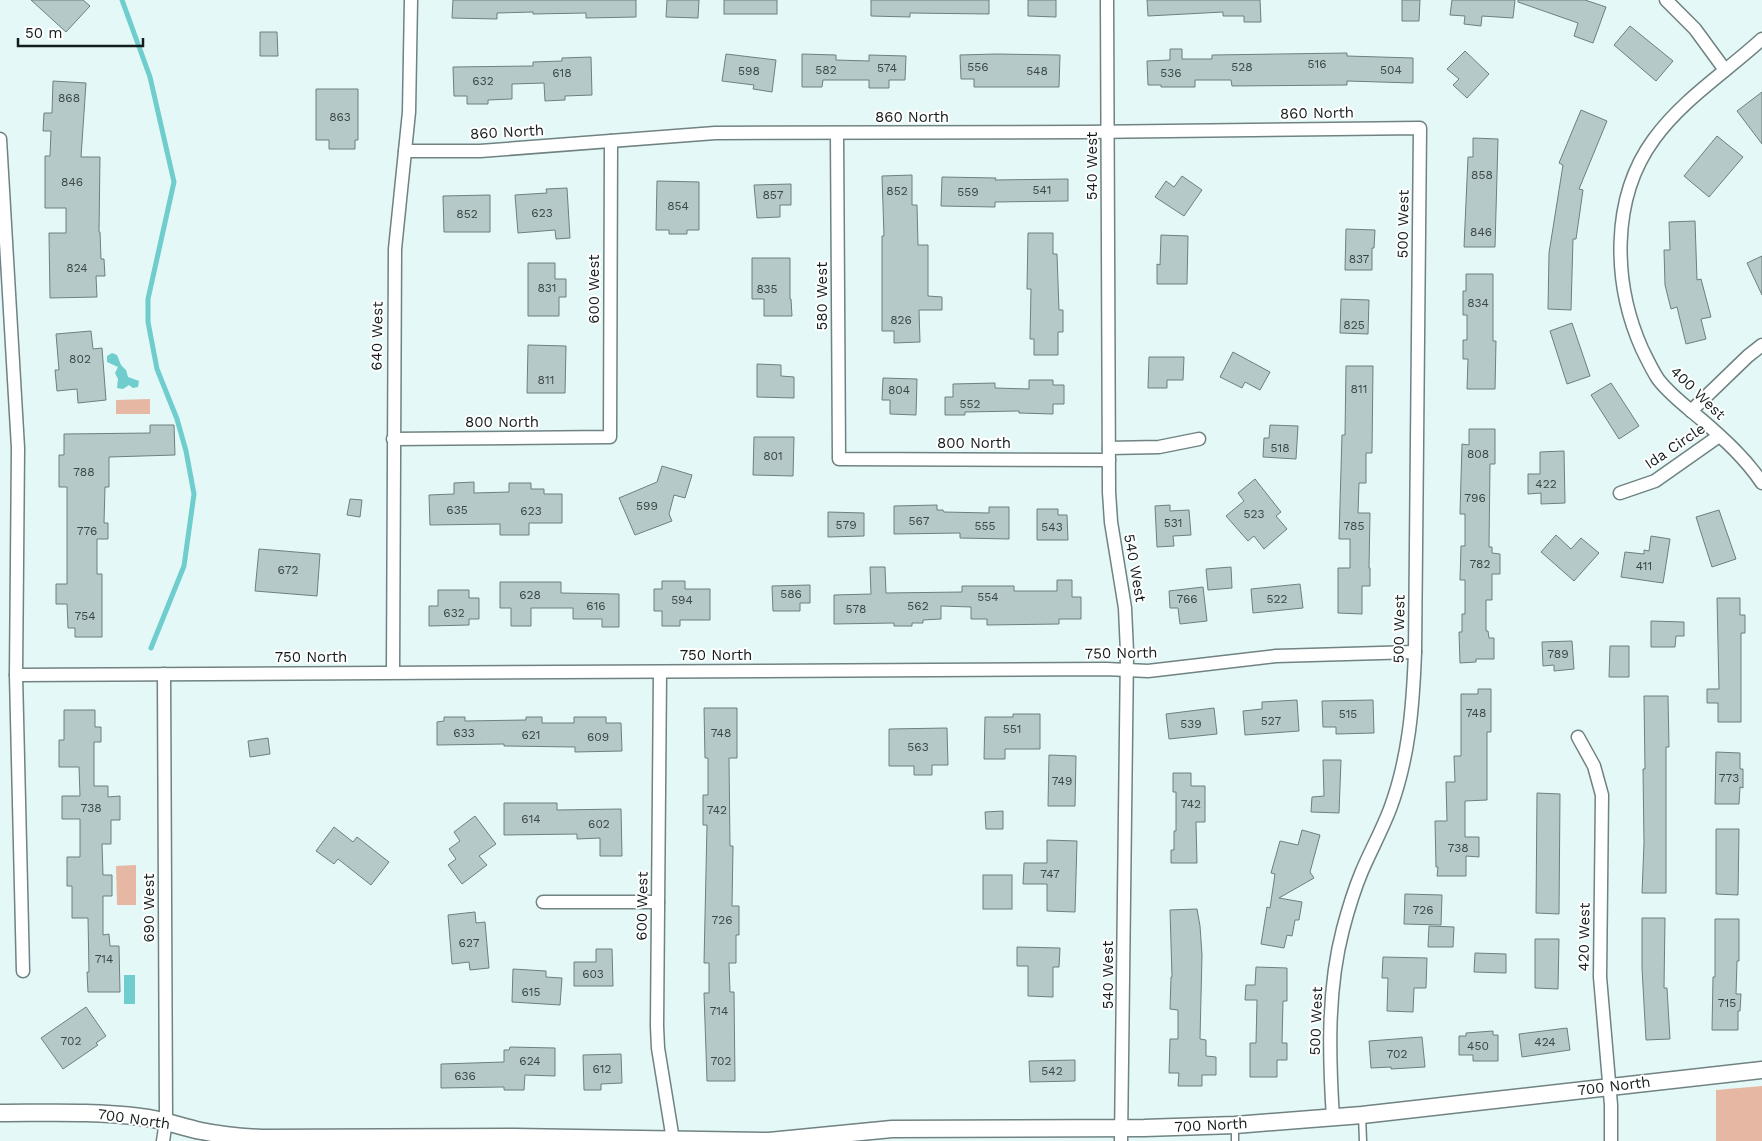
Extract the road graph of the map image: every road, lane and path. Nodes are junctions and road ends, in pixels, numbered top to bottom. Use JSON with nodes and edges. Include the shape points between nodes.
{"nodes":[{"id":1,"x":412,"y":0,"type":"edge"},
{"id":2,"x":1107,"y":0,"type":"edge"},
{"id":3,"x":1666,"y":0,"type":"edge"},
{"id":4,"x":1762,"y":39,"type":"edge"},
{"id":5,"x":1725,"y":70,"type":"junction"},
{"id":6,"x":1420,"y":128,"type":"joint"},
{"id":7,"x":1108,"y":132,"type":"junction"},
{"id":8,"x":837,"y":133,"type":"junction"},
{"id":9,"x":0,"y":139,"type":"edge"},
{"id":10,"x":611,"y":141,"type":"junction"},
{"id":11,"x":405,"y":151,"type":"junction"},
{"id":12,"x":1762,"y":345,"type":"edge"},
{"id":13,"x":1691,"y":411,"type":"junction"},
{"id":14,"x":1719,"y":436,"type":"junction"},
{"id":15,"x":610,"y":437,"type":"joint"},
{"id":16,"x":393,"y":438,"type":"junction"},
{"id":17,"x":1198,"y":439,"type":"dead end"},
{"id":18,"x":1109,"y":454,"type":"junction"},
{"id":19,"x":839,"y":459,"type":"joint"},
{"id":20,"x":1762,"y":483,"type":"edge"},
{"id":21,"x":1620,"y":493,"type":"dead end"},
{"id":22,"x":1415,"y":652,"type":"junction"},
{"id":23,"x":1127,"y":670,"type":"junction"},
{"id":24,"x":393,"y":672,"type":"junction"},
{"id":25,"x":660,"y":672,"type":"junction"},
{"id":26,"x":164,"y":674,"type":"junction"},
{"id":27,"x":16,"y":675,"type":"junction"},
{"id":28,"x":1578,"y":737,"type":"dead end"},
{"id":29,"x":543,"y":902,"type":"dead end"},
{"id":30,"x":658,"y":902,"type":"junction"},
{"id":31,"x":24,"y":971,"type":"dead end"},
{"id":32,"x":1762,"y":1070,"type":"edge"},
{"id":33,"x":1609,"y":1086,"type":"junction"},
{"id":34,"x":0,"y":1113,"type":"edge"},
{"id":35,"x":1362,"y":1115,"type":"junction"},
{"id":36,"x":1333,"y":1118,"type":"junction"},
{"id":37,"x":166,"y":1121,"type":"junction"},
{"id":38,"x":1235,"y":1133,"type":"edge"},
{"id":39,"x":1122,"y":1135,"type":"edge"},
{"id":40,"x":681,"y":1140,"type":"edge"},
{"id":41,"x":163,"y":1141,"type":"edge"},
{"id":42,"x":1362,"y":1141,"type":"edge"},
{"id":43,"x":1610,"y":1141,"type":"edge"}],
"edges":[{"from":1,"to":11,"type":"street","name":"640 West"},
{"from":2,"to":7,"type":"street","name":"540 West"},
{"from":3,"to":5,"type":"street","via":[[1694,29]]},
{"from":4,"to":5,"type":"street","name":"400 West"},
{"from":5,"to":13,"type":"street","name":"400 West","via":[[1691,98],[1653,140],[1634,176],[1622,225],[1623,283],[1637,336],[1659,379]]},
{"from":6,"to":7,"type":"street","name":"860 North"},
{"from":6,"to":22,"type":"street","name":"500 West"},
{"from":7,"to":8,"type":"street","name":"860 North"},
{"from":7,"to":18,"type":"street","name":"540 West"},
{"from":8,"to":10,"type":"street","name":"860 North","via":[[716,133]]},
{"from":8,"to":19,"type":"street","name":"580 West"},
{"from":9,"to":27,"type":"street","via":[[17,431]]},
{"from":10,"to":11,"type":"street","name":"860 North","via":[[480,150]]},
{"from":10,"to":15,"type":"street","name":"600 West"},
{"from":11,"to":16,"type":"street","name":"640 West","via":[[395,249]]},
{"from":12,"to":13,"type":"street"},
{"from":13,"to":14,"type":"street","name":"400 West"},
{"from":14,"to":20,"type":"street","name":"400 West","via":[[1750,465]]},
{"from":14,"to":21,"type":"street","name":"Ida Circle","via":[[1655,481]]},
{"from":15,"to":16,"type":"street","name":"800 North"},
{"from":16,"to":24,"type":"street","name":"640 West"},
{"from":17,"to":18,"type":"street","name":"800 North"},
{"from":18,"to":19,"type":"street","name":"800 North"},
{"from":18,"to":23,"type":"street","name":"540 West","via":[[1110,522],[1125,608]]},
{"from":22,"to":23,"type":"street","name":"750 North","via":[[1276,656],[1148,671]]},
{"from":22,"to":36,"type":"street","name":"500 West","via":[[1411,720],[1400,778],[1352,898],[1338,953],[1332,1008],[1330,1079]]},
{"from":23,"to":25,"type":"street","name":"750 North"},
{"from":23,"to":39,"type":"street","name":"540 West"},
{"from":24,"to":25,"type":"street","name":"750 North"},
{"from":24,"to":26,"type":"street","name":"750 North"},
{"from":25,"to":30,"type":"street","name":"600 West"},
{"from":26,"to":27,"type":"street","name":"750 North"},
{"from":26,"to":37,"type":"street","name":"690 West"},
{"from":27,"to":31,"type":"street"},
{"from":28,"to":33,"type":"street","name":"420 West","via":[[1594,766],[1602,795],[1600,977]]},
{"from":29,"to":30,"type":"street"},
{"from":30,"to":40,"type":"street","name":"600 West","via":[[658,1041]]},
{"from":32,"to":33,"type":"street","name":"700 North"},
{"from":33,"to":35,"type":"street","name":"700 North"},
{"from":33,"to":43,"type":"street","name":"420 West"},
{"from":34,"to":37,"type":"street","name":"700 North","via":[[124,1114]]},
{"from":35,"to":36,"type":"street","name":"700 North"},
{"from":35,"to":42,"type":"lane"},
{"from":36,"to":38,"type":"street","name":"700 North"},
{"from":37,"to":40,"type":"street","name":"700 North","via":[[204,1132],[262,1138]]},
{"from":37,"to":41,"type":"street","name":"690 West"},
{"from":38,"to":39,"type":"street","name":"700 North"},
{"from":39,"to":40,"type":"street","name":"700 North","via":[[919,1128],[769,1140]]}]}
